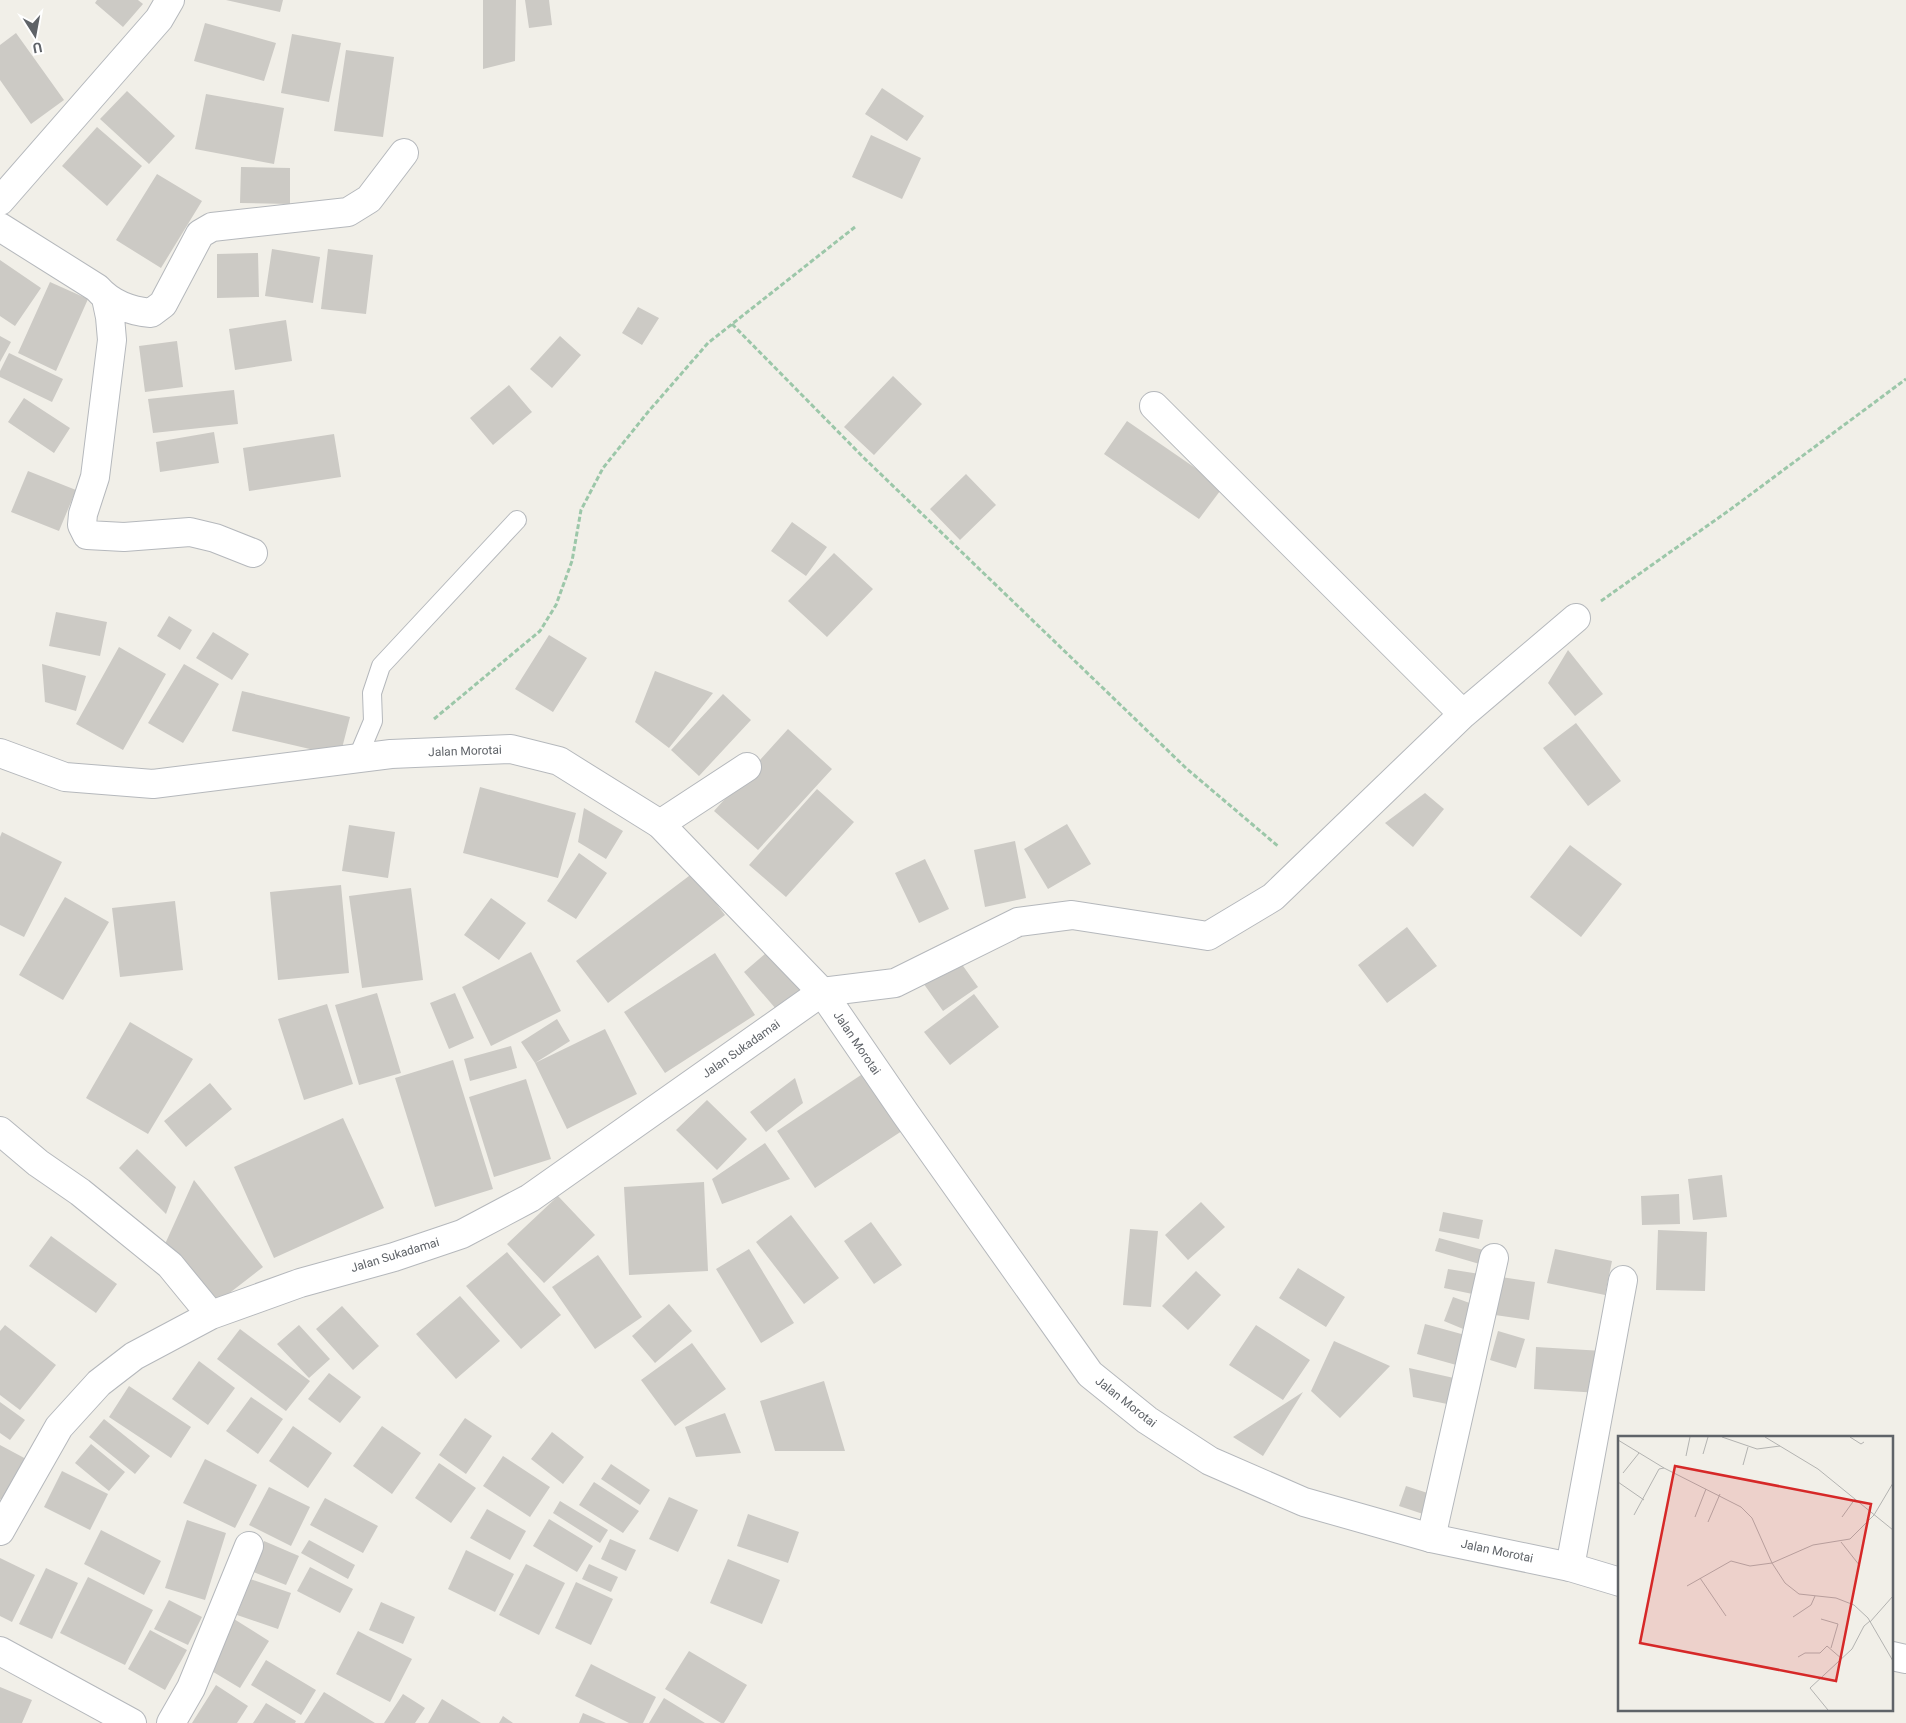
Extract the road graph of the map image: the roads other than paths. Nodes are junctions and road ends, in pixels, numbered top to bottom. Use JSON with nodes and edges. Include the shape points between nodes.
{"nodes":[{"id":1,"x":170,"y":0,"type":"edge"},
{"id":2,"x":404,"y":152,"type":"dead end"},
{"id":3,"x":0,"y":201,"type":"edge"},
{"id":4,"x":0,"y":227,"type":"edge"},
{"id":5,"x":106,"y":298,"type":"junction"},
{"id":6,"x":1154,"y":406,"type":"dead end"},
{"id":7,"x":518,"y":520,"type":"dead end"},
{"id":8,"x":254,"y":553,"type":"dead end"},
{"id":9,"x":1576,"y":618,"type":"road end"},
{"id":10,"x":1464,"y":714,"type":"junction"},
{"id":11,"x":0,"y":753,"type":"edge"},
{"id":12,"x":357,"y":759,"type":"junction"},
{"id":13,"x":747,"y":768,"type":"dead end"},
{"id":14,"x":660,"y":824,"type":"junction"},
{"id":15,"x":822,"y":992,"type":"junction"},
{"id":16,"x":0,"y":1131,"type":"edge"},
{"id":17,"x":1494,"y":1258,"type":"dead end"},
{"id":18,"x":1623,"y":1280,"type":"dead end"},
{"id":19,"x":211,"y":1315,"type":"junction"},
{"id":20,"x":0,"y":1531,"type":"edge"},
{"id":21,"x":1431,"y":1538,"type":"junction"},
{"id":22,"x":249,"y":1546,"type":"dead end"},
{"id":23,"x":1570,"y":1567,"type":"junction"},
{"id":24,"x":1618,"y":1581,"type":"edge"},
{"id":25,"x":0,"y":1651,"type":"edge"},
{"id":26,"x":132,"y":1723,"type":"edge"},
{"id":27,"x":171,"y":1723,"type":"edge"}],
"edges":[{"from":1,"to":3,"type":"street","via":[[159,19]]},
{"from":2,"to":5,"type":"street","via":[[369,199],[348,212],[212,227],[200,234],[163,304],[151,313],[134,311]]},
{"from":4,"to":5,"type":"street","via":[[97,288]]},
{"from":5,"to":8,"type":"street","via":[[112,340],[95,477],[82,519],[87,535],[190,532]]},
{"from":6,"to":10,"type":"street"},
{"from":7,"to":12,"type":"lane","via":[[381,666],[372,693],[372,721]]},
{"from":9,"to":10,"type":"street"},
{"from":10,"to":15,"type":"street","via":[[1273,897],[1208,936],[1072,914],[1018,922],[895,983]]},
{"from":11,"to":12,"type":"street","name":"Jalan Morotai","via":[[65,776],[153,784]]},
{"from":12,"to":14,"type":"street","name":"Jalan Morotai","via":[[391,754],[511,749],[559,761]]},
{"from":13,"to":14,"type":"street"},
{"from":14,"to":15,"type":"street","name":"Jalan Morotai"},
{"from":15,"to":19,"type":"street","name":"Jalan Sukadamai","via":[[530,1198],[462,1234],[300,1283]]},
{"from":15,"to":21,"type":"street","name":"Jalan Morotai","via":[[1090,1374],[1147,1420],[1210,1461],[1304,1502]]},
{"from":16,"to":19,"type":"street","via":[[170,1265]]},
{"from":17,"to":21,"type":"street"},
{"from":18,"to":23,"type":"street"},
{"from":19,"to":20,"type":"street","name":"Jalan Sukadamai","via":[[134,1356],[99,1383],[59,1427]]},
{"from":21,"to":23,"type":"street","name":"Jalan Morotai"},
{"from":22,"to":27,"type":"street","via":[[191,1688]]},
{"from":23,"to":24,"type":"street","name":"Jalan Morotai"},
{"from":25,"to":26,"type":"street"}]}
